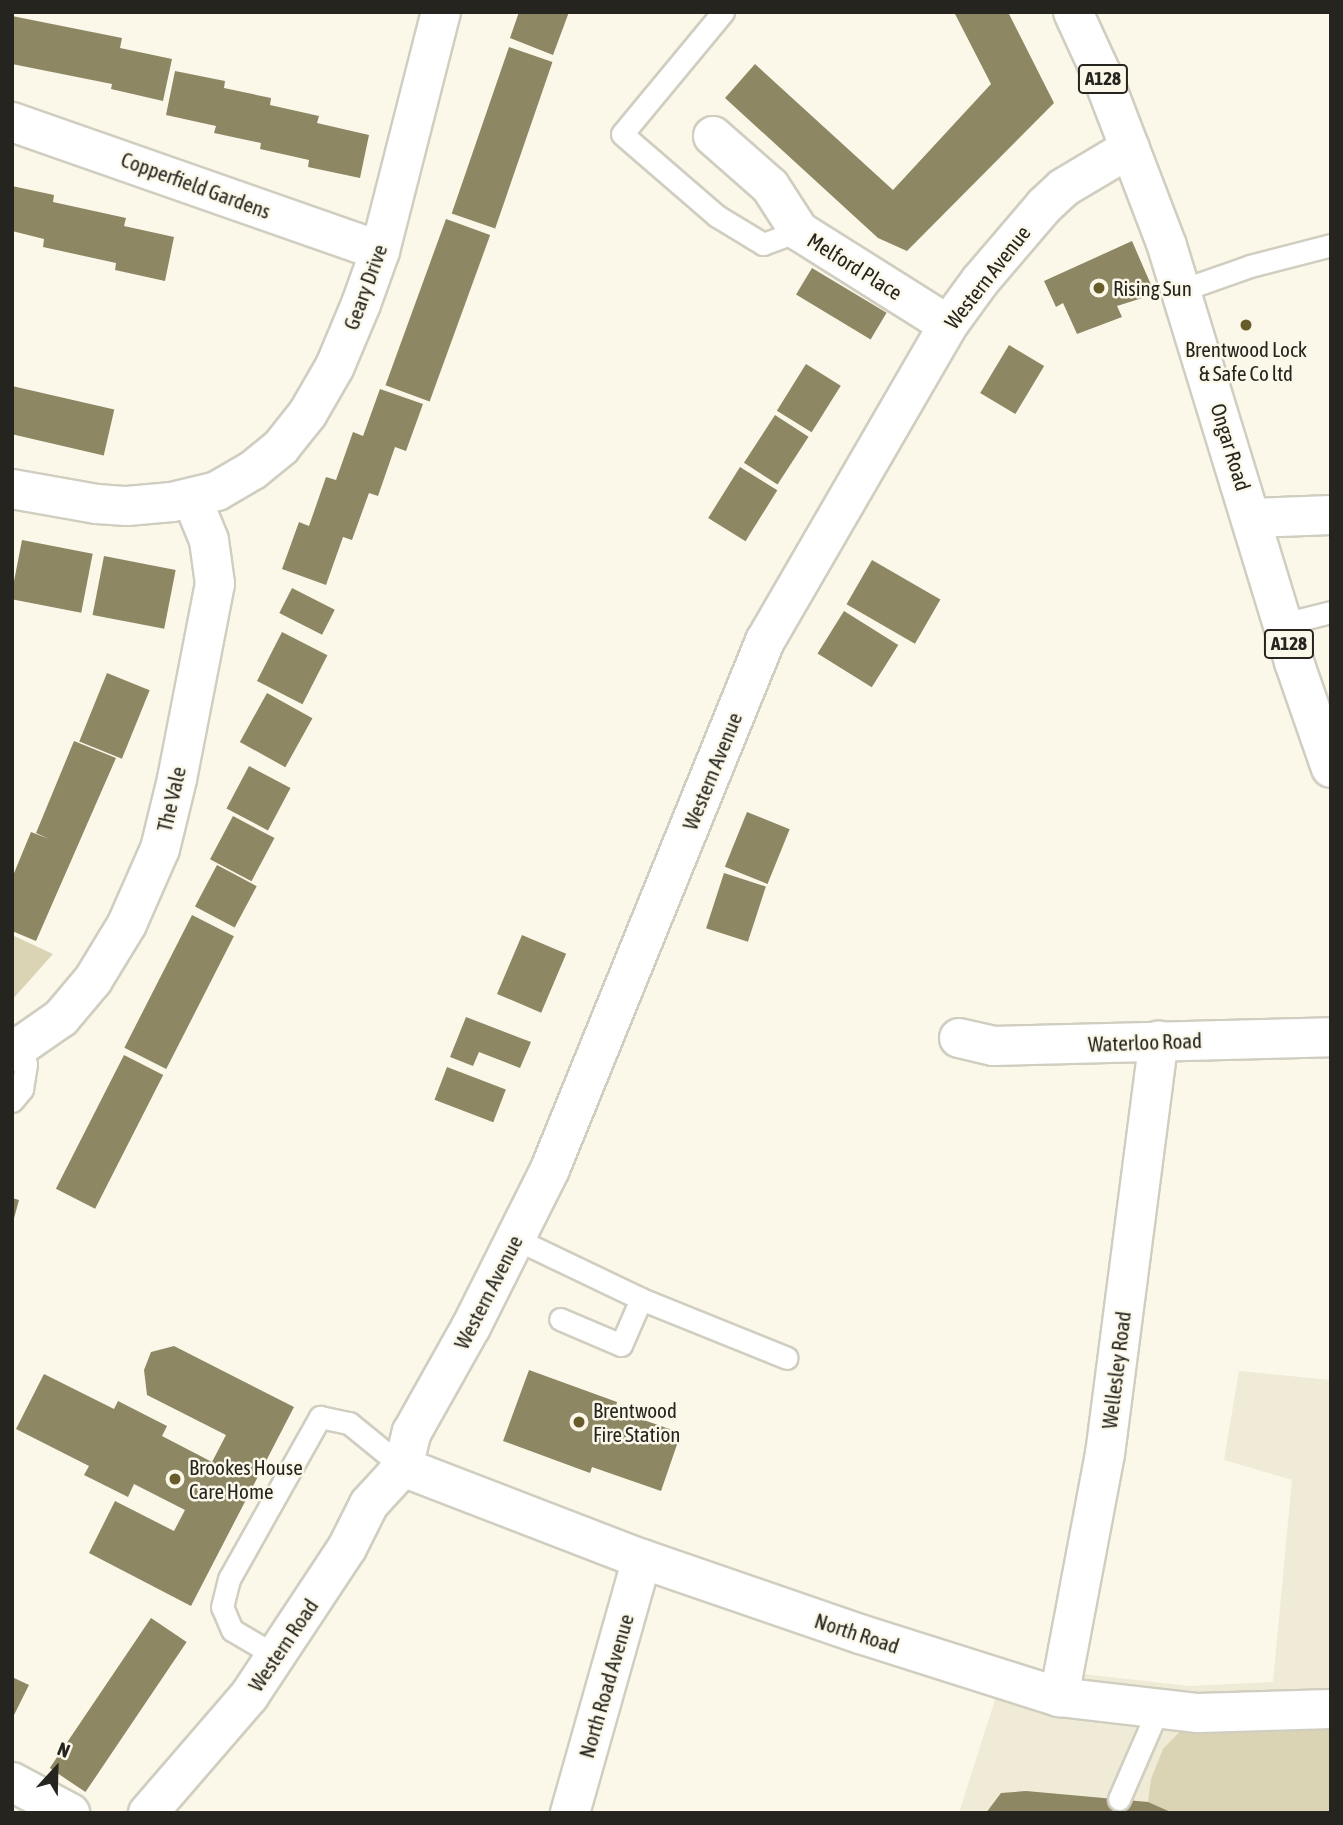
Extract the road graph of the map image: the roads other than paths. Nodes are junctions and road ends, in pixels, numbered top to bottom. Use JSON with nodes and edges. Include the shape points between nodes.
{"nodes":[{"id":1,"x":441,"y":12,"type":"edge"},
{"id":2,"x":723,"y":12,"type":"edge"},
{"id":3,"x":1073,"y":12,"type":"edge"},
{"id":4,"x":12,"y":122,"type":"edge"},
{"id":5,"x":713,"y":136,"type":"dead end"},
{"id":6,"x":1130,"y":148,"type":"junction"},
{"id":7,"x":799,"y":231,"type":"junction"},
{"id":8,"x":1331,"y":245,"type":"edge"},
{"id":9,"x":380,"y":251,"type":"junction"},
{"id":10,"x":1182,"y":290,"type":"junction"},
{"id":11,"x":948,"y":325,"type":"junction"},
{"id":12,"x":12,"y":489,"type":"edge"},
{"id":13,"x":192,"y":499,"type":"junction"},
{"id":14,"x":1331,"y":515,"type":"edge"},
{"id":15,"x":1252,"y":518,"type":"junction"},
{"id":16,"x":1331,"y":612,"type":"edge"},
{"id":17,"x":1283,"y":624,"type":"junction"},
{"id":18,"x":1331,"y":768,"type":"edge"},
{"id":19,"x":1331,"y":1037,"type":"edge"},
{"id":20,"x":959,"y":1038,"type":"dead end"},
{"id":21,"x":1159,"y":1041,"type":"junction"},
{"id":22,"x":17,"y":1051,"type":"edge"},
{"id":23,"x":12,"y":1101,"type":"edge"},
{"id":24,"x":516,"y":1239,"type":"junction"},
{"id":25,"x":641,"y":1298,"type":"junction"},
{"id":26,"x":560,"y":1319,"type":"dead end"},
{"id":27,"x":787,"y":1358,"type":"dead end"},
{"id":28,"x":403,"y":1467,"type":"junction"},
{"id":29,"x":642,"y":1559,"type":"junction"},
{"id":30,"x":278,"y":1657,"type":"junction"},
{"id":31,"x":1059,"y":1697,"type":"junction"},
{"id":32,"x":1158,"y":1707,"type":"junction"},
{"id":33,"x":1331,"y":1709,"type":"edge"},
{"id":34,"x":12,"y":1782,"type":"edge"},
{"id":35,"x":1119,"y":1799,"type":"dead end"},
{"id":36,"x":70,"y":1813,"type":"edge"},
{"id":37,"x":148,"y":1813,"type":"edge"},
{"id":38,"x":570,"y":1813,"type":"edge"}],
"edges":[{"from":1,"to":9,"type":"street","name":"Geary Drive"},
{"from":2,"to":7,"type":"lane","via":[[622,134],[717,216],[763,244]]},
{"from":3,"to":6,"type":"street","name":"Ongar Road","number":"A128"},
{"from":4,"to":9,"type":"street","name":"Copperfield Gardens"},
{"from":5,"to":7,"type":"street","name":"Melford Place","via":[[770,186]]},
{"from":6,"to":10,"type":"street","name":"Ongar Road","number":"A128"},
{"from":6,"to":11,"type":"street","name":"Western Avenue","via":[[1063,188],[1044,206]]},
{"from":7,"to":11,"type":"street","name":"Melford Place"},
{"from":8,"to":10,"type":"lane","via":[[1250,265]]},
{"from":9,"to":13,"type":"street","name":"Geary Drive","via":[[335,366],[308,413],[281,447],[253,470],[217,491]]},
{"from":10,"to":15,"type":"street","name":"Ongar Road","number":"A128"},
{"from":11,"to":24,"type":"street","name":"Western Avenue","via":[[765,641],[584,1090]]},
{"from":12,"to":13,"type":"street","name":"Geary Drive","via":[[127,506]]},
{"from":13,"to":22,"type":"street","name":"The Vale","via":[[209,540],[215,584],[160,849],[127,925],[93,980],[61,1018]]},
{"from":14,"to":15,"type":"street"},
{"from":15,"to":17,"type":"street","name":"Ongar Road","number":"A128"},
{"from":16,"to":17,"type":"lane"},
{"from":17,"to":18,"type":"street","name":"Ongar Road","number":"A128"},
{"from":19,"to":21,"type":"street","name":"Waterloo Road"},
{"from":20,"to":21,"type":"street","name":"Waterloo Road","via":[[993,1046]]},
{"from":21,"to":31,"type":"street","name":"Wellesley Road","via":[[1105,1454]]},
{"from":22,"to":23,"type":"lane","via":[[26,1064],[22,1089]]},
{"from":24,"to":25,"type":"lane"},
{"from":24,"to":28,"type":"street","name":"Western Avenue","via":[[412,1432]]},
{"from":25,"to":26,"type":"lane","via":[[621,1345]]},
{"from":25,"to":27,"type":"lane"},
{"from":28,"to":29,"type":"street","name":"North Road"},
{"from":28,"to":30,"type":"street","name":"Western Road","via":[[369,1504],[347,1548]]},
{"from":28,"to":30,"type":"lane","via":[[349,1423],[320,1417],[229,1579],[222,1607],[232,1630]]},
{"from":29,"to":31,"type":"street","name":"North Road"},
{"from":29,"to":38,"type":"street","name":"North Road Avenue"},
{"from":30,"to":37,"type":"street","name":"Western Road"},
{"from":31,"to":32,"type":"street","name":"North Road"},
{"from":32,"to":33,"type":"street","name":"North Road","via":[[1198,1713]]},
{"from":32,"to":35,"type":"lane"},
{"from":34,"to":36,"type":"street"}]}
